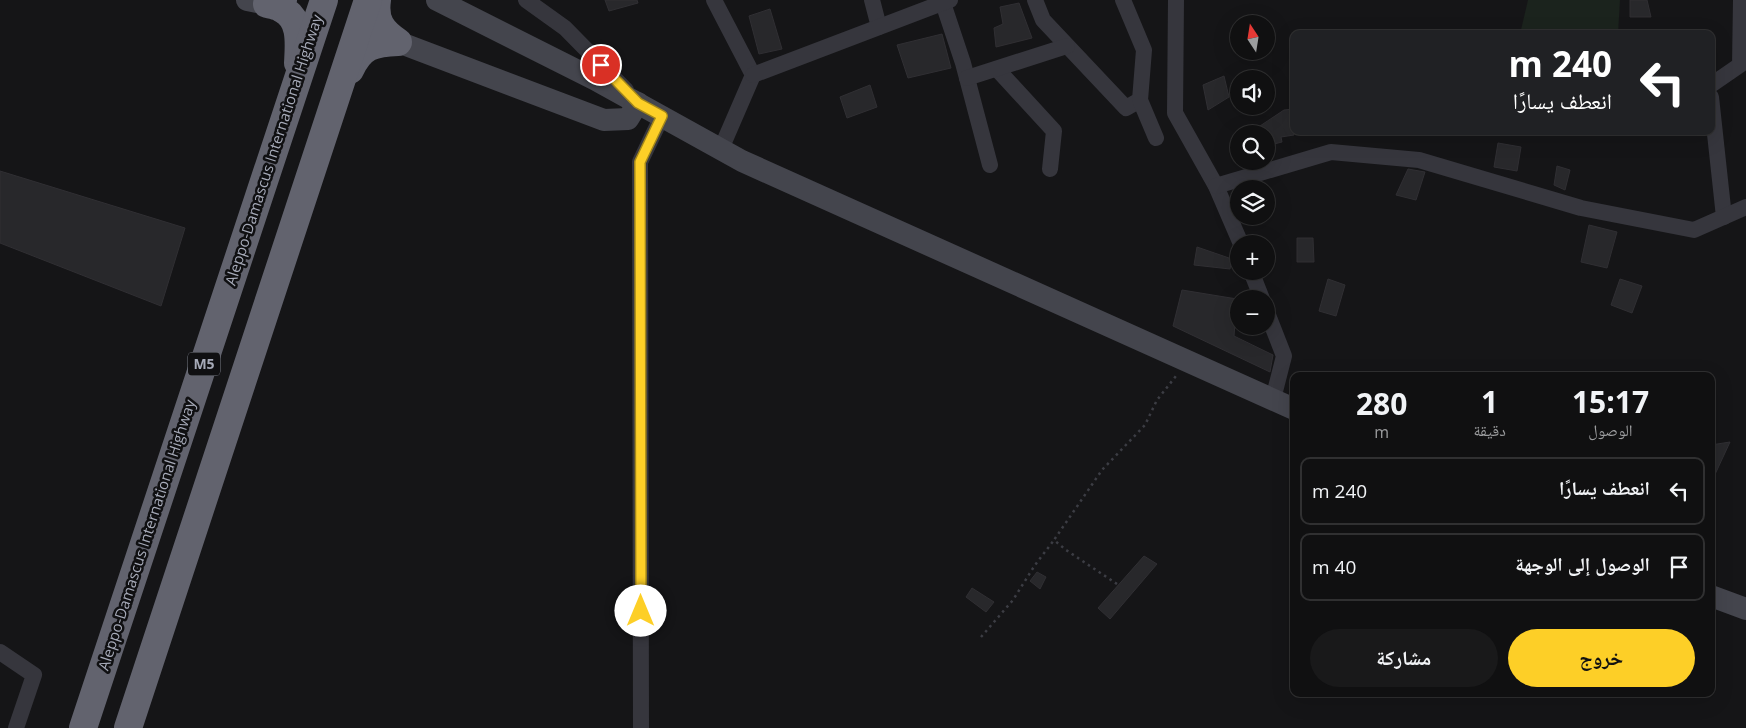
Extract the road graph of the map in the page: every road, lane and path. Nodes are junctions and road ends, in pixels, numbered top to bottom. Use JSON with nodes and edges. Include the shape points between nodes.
{"nodes":[{"id":1,"x":324,"y":0,"type":"edge"},
{"id":2,"x":368,"y":0,"type":"edge"},
{"id":3,"x":377,"y":0,"type":"edge"},
{"id":4,"x":437,"y":0,"type":"edge"},
{"id":5,"x":526,"y":0,"type":"edge"},
{"id":6,"x":714,"y":0,"type":"edge"},
{"id":7,"x":872,"y":0,"type":"edge"},
{"id":8,"x":1035,"y":0,"type":"edge"},
{"id":9,"x":1123,"y":0,"type":"edge"},
{"id":10,"x":1176,"y":0,"type":"edge"},
{"id":11,"x":1741,"y":0,"type":"edge"},
{"id":12,"x":266,"y":1,"type":"edge"},
{"id":13,"x":946,"y":2,"type":"edge"},
{"id":14,"x":879,"y":27,"type":"junction"},
{"id":15,"x":398,"y":42,"type":"junction"},
{"id":16,"x":1067,"y":46,"type":"junction"},
{"id":17,"x":997,"y":69,"type":"junction"},
{"id":18,"x":753,"y":75,"type":"junction"},
{"id":19,"x":967,"y":78,"type":"junction"},
{"id":20,"x":1715,"y":82,"type":"edge"},
{"id":21,"x":296,"y":87,"type":"junction"},
{"id":22,"x":336,"y":100,"type":"junction"},
{"id":23,"x":1140,"y":100,"type":"junction"},
{"id":24,"x":638,"y":103,"type":"junction"},
{"id":25,"x":662,"y":116,"type":"junction"},
{"id":26,"x":1715,"y":134,"type":"edge"},
{"id":27,"x":1156,"y":138,"type":"dead end"},
{"id":28,"x":721,"y":149,"type":"junction"},
{"id":29,"x":990,"y":165,"type":"dead end"},
{"id":30,"x":1050,"y":168,"type":"dead end"},
{"id":31,"x":1216,"y":186,"type":"junction"},
{"id":32,"x":1746,"y":207,"type":"edge"},
{"id":33,"x":1724,"y":217,"type":"junction"},
{"id":34,"x":1238,"y":235,"type":"edge"},
{"id":35,"x":1275,"y":333,"type":"edge"},
{"id":36,"x":1187,"y":360,"type":"junction"},
{"id":37,"x":1273,"y":400,"type":"junction"},
{"id":38,"x":1290,"y":407,"type":"edge"},
{"id":39,"x":1054,"y":540,"type":"junction"},
{"id":40,"x":1117,"y":584,"type":"dead end"},
{"id":41,"x":1715,"y":597,"type":"edge"},
{"id":42,"x":1746,"y":609,"type":"edge"},
{"id":43,"x":981,"y":637,"type":"dead end"},
{"id":44,"x":0,"y":652,"type":"edge"},
{"id":45,"x":16,"y":728,"type":"edge"},
{"id":46,"x":83,"y":728,"type":"edge"},
{"id":47,"x":128,"y":728,"type":"edge"},
{"id":48,"x":641,"y":728,"type":"edge"}],
"edges":[{"from":1,"to":21,"type":"highway","name":"Aleppo-Damascus International Highway","number":"M5"},
{"from":2,"to":22,"type":"highway"},
{"from":3,"to":15,"type":"highway","via":[[379,24]]},
{"from":4,"to":24,"type":"main road"},
{"from":5,"to":24,"type":"street","via":[[565,28]]},
{"from":6,"to":18,"type":"street"},
{"from":7,"to":14,"type":"street"},
{"from":8,"to":16,"type":"street","via":[[1043,20]]},
{"from":9,"to":23,"type":"street","via":[[1144,50]]},
{"from":10,"to":31,"type":"street","via":[[1175,113]]},
{"from":11,"to":20,"type":"street","via":[[1740,64]]},
{"from":12,"to":21,"type":"highway","via":[[283,9],[298,29]]},
{"from":13,"to":14,"type":"street"},
{"from":13,"to":19,"type":"street"},
{"from":14,"to":18,"type":"street"},
{"from":15,"to":22,"type":"highway","via":[[368,46],[355,59]]},
{"from":15,"to":24,"type":"main road","via":[[604,120],[628,119]]},
{"from":16,"to":17,"type":"street"},
{"from":16,"to":23,"type":"street","via":[[1126,108]]},
{"from":17,"to":19,"type":"street"},
{"from":17,"to":30,"type":"street","via":[[1054,130]]},
{"from":18,"to":28,"type":"street"},
{"from":19,"to":29,"type":"street"},
{"from":21,"to":46,"type":"highway","name":"Aleppo-Damascus International Highway","number":"M5"},
{"from":22,"to":47,"type":"highway"},
{"from":23,"to":27,"type":"street"},
{"from":24,"to":25,"type":"main road"},
{"from":25,"to":28,"type":"main road"},
{"from":25,"to":48,"type":"street","via":[[640,162]]},
{"from":26,"to":33,"type":"street"},
{"from":28,"to":36,"type":"main road"},
{"from":31,"to":33,"type":"street","via":[[1331,152],[1419,160],[1581,208],[1694,230]]},
{"from":31,"to":34,"type":"street"},
{"from":32,"to":33,"type":"street"},
{"from":35,"to":37,"type":"street","via":[[1284,356]]},
{"from":36,"to":37,"type":"main road"},
{"from":36,"to":39,"type":"path","via":[[1157,400],[1144,425],[1102,470]]},
{"from":37,"to":38,"type":"main road"},
{"from":39,"to":40,"type":"path"},
{"from":39,"to":43,"type":"path","via":[[1013,600]]},
{"from":41,"to":42,"type":"main road"},
{"from":44,"to":45,"type":"street","via":[[34,675]]}]}
